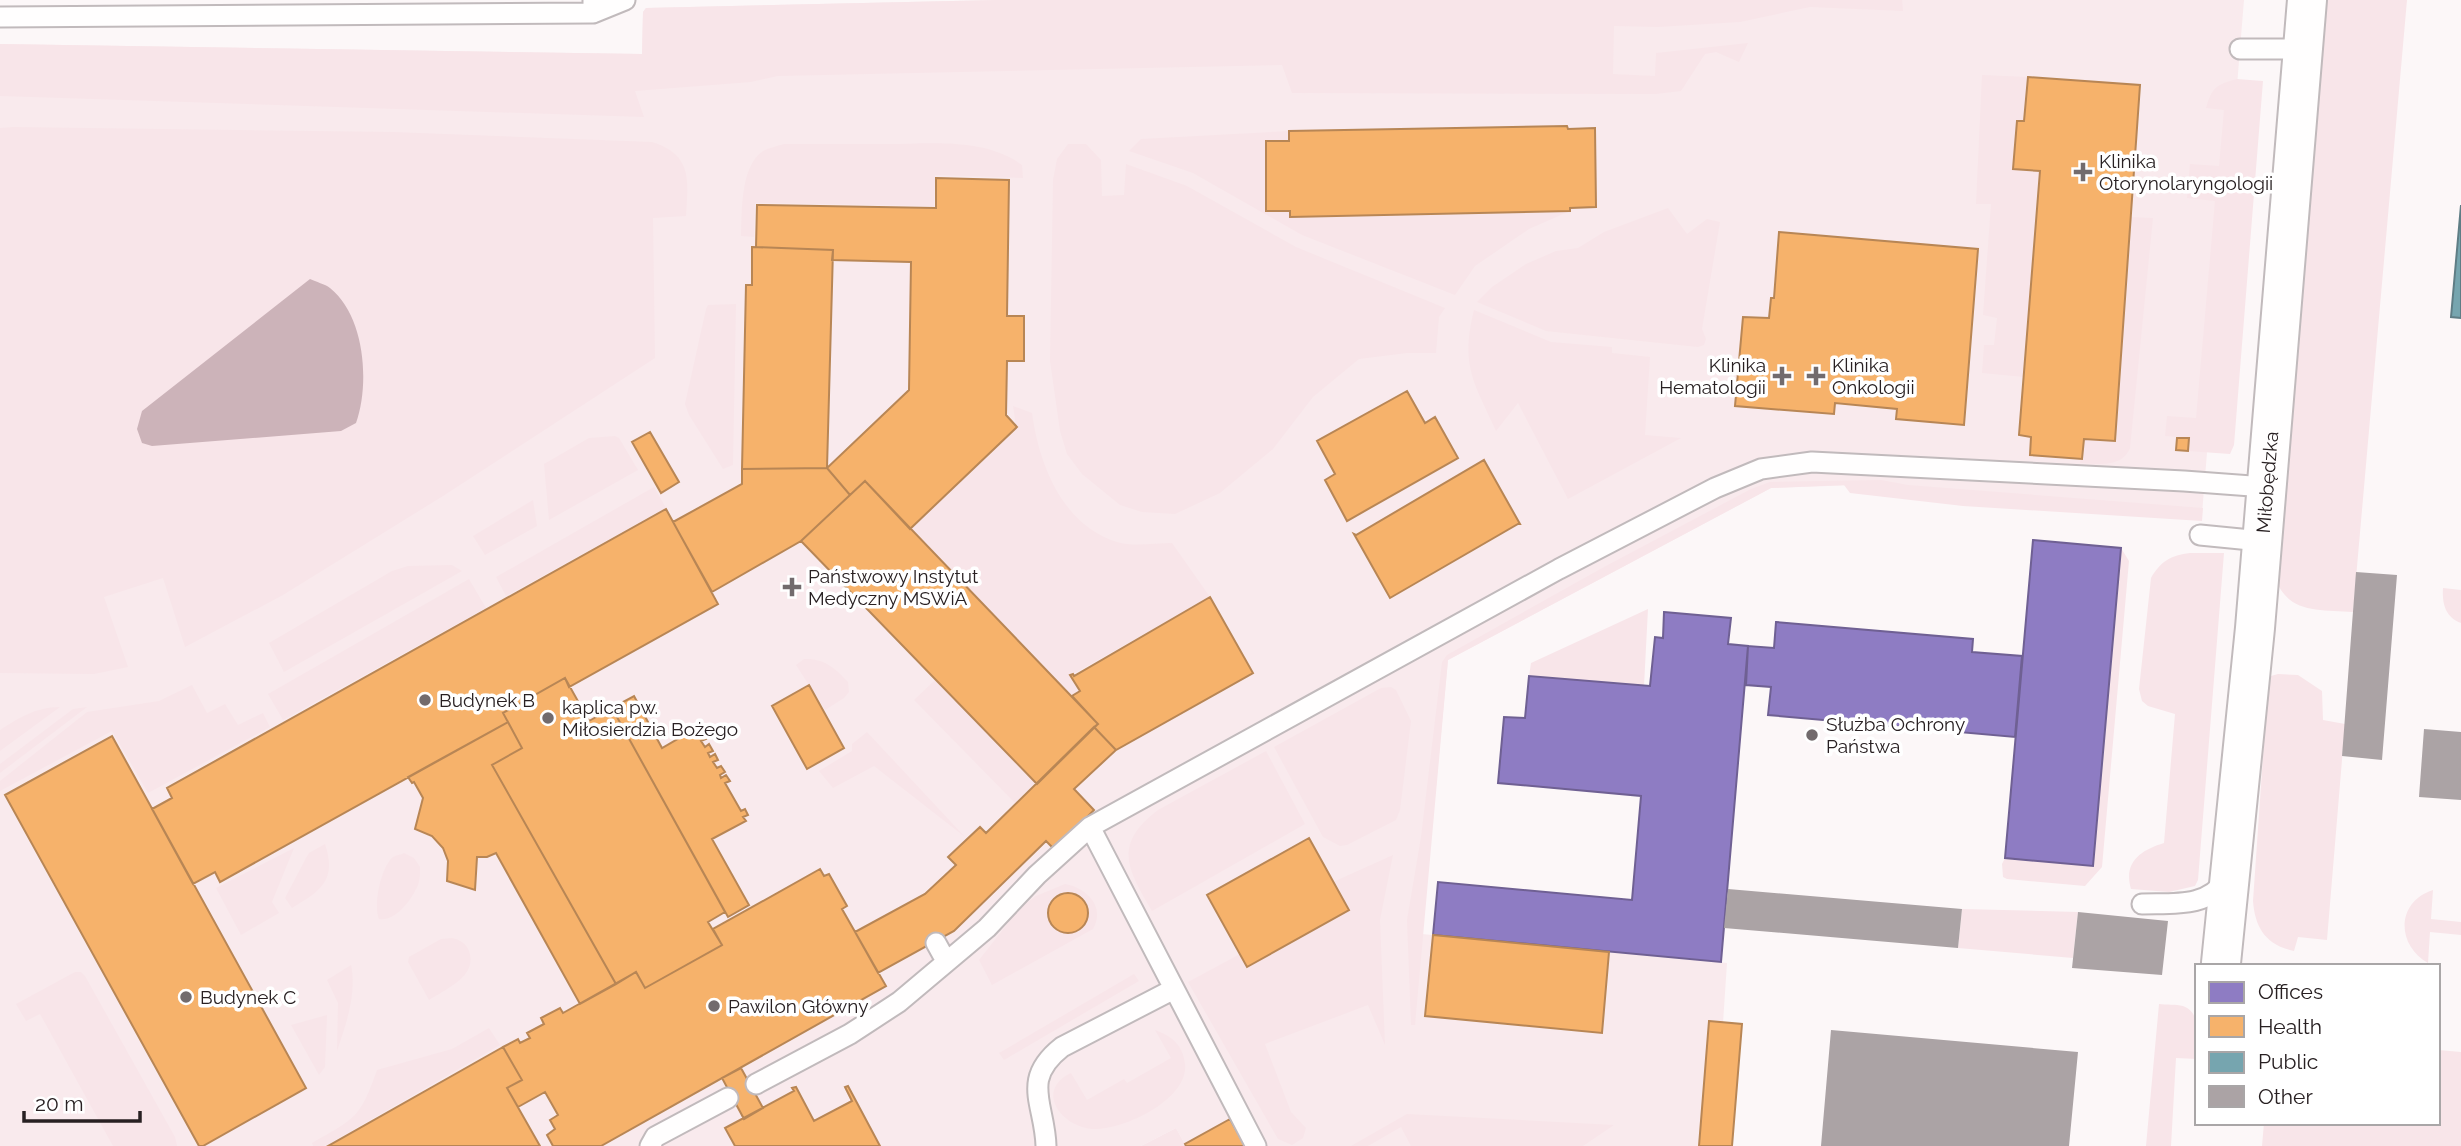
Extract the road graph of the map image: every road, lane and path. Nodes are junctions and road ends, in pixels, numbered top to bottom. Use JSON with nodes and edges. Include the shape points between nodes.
{"nodes":[{"id":1,"x":625,"y":0,"type":"edge"},
{"id":2,"x":2306,"y":0,"type":"edge"},
{"id":3,"x":593,"y":6,"type":"edge"},
{"id":4,"x":0,"y":17,"type":"edge"},
{"id":5,"x":2240,"y":49,"type":"dead end"},
{"id":6,"x":2302,"y":49,"type":"junction"},
{"id":7,"x":2265,"y":487,"type":"junction"},
{"id":8,"x":2200,"y":535,"type":"dead end"},
{"id":9,"x":2261,"y":541,"type":"junction"},
{"id":10,"x":1090,"y":827,"type":"junction"},
{"id":11,"x":2230,"y":872,"type":"junction"},
{"id":12,"x":2142,"y":904,"type":"dead end"},
{"id":13,"x":936,"y":943,"type":"dead end"},
{"id":14,"x":946,"y":961,"type":"junction"},
{"id":15,"x":2221,"y":963,"type":"dead end"},
{"id":16,"x":1174,"y":989,"type":"junction"},
{"id":17,"x":756,"y":1084,"type":"dead end"},
{"id":18,"x":727,"y":1098,"type":"dead end"},
{"id":19,"x":650,"y":1146,"type":"edge"},
{"id":20,"x":1046,"y":1146,"type":"edge"},
{"id":21,"x":1256,"y":1146,"type":"edge"}],
"edges":[{"from":1,"to":3,"type":"lane"},
{"from":2,"to":6,"type":"street","name":"Miłobędzka"},
{"from":3,"to":4,"type":"lane"},
{"from":5,"to":6,"type":"lane"},
{"from":6,"to":7,"type":"street","name":"Miłobędzka"},
{"from":7,"to":9,"type":"street","name":"Miłobędzka"},
{"from":7,"to":10,"type":"lane","via":[[1812,462],[1761,469],[1559,569]]},
{"from":8,"to":9,"type":"lane"},
{"from":9,"to":11,"type":"street","name":"Miłobędzka"},
{"from":10,"to":14,"type":"lane","via":[[987,928]]},
{"from":10,"to":16,"type":"lane"},
{"from":11,"to":12,"type":"lane","via":[[2221,887],[2205,899]]},
{"from":11,"to":15,"type":"street","name":"Miłobędzka"},
{"from":13,"to":14,"type":"lane"},
{"from":14,"to":17,"type":"lane","via":[[899,1002],[850,1034]]},
{"from":16,"to":20,"type":"lane","via":[[1048,1058],[1037,1082]]},
{"from":16,"to":21,"type":"lane"},
{"from":18,"to":19,"type":"lane","via":[[655,1137]]}]}
